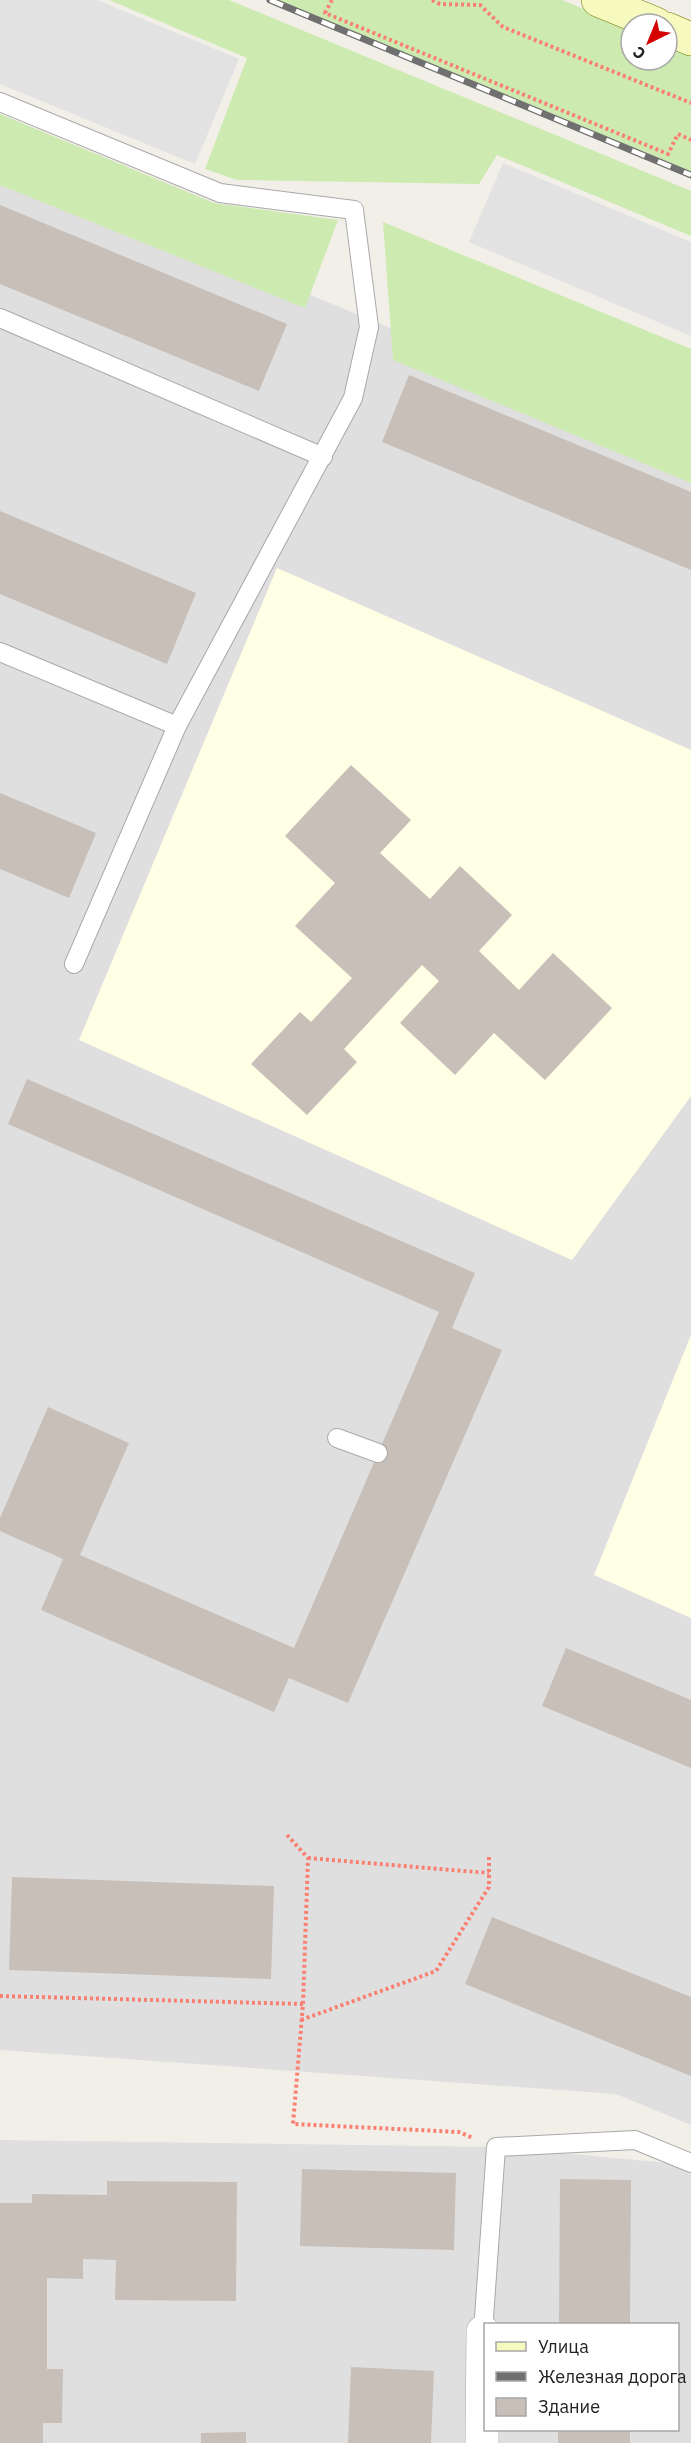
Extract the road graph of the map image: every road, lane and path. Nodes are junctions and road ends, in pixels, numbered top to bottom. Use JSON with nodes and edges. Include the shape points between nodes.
{"nodes":[{"id":1,"x":332,"y":0,"type":"edge"},
{"id":2,"x":432,"y":0,"type":"edge"},
{"id":3,"x":598,"y":0,"type":"edge"},
{"id":4,"x":627,"y":12,"type":"edge"},
{"id":5,"x":0,"y":102,"type":"edge"},
{"id":6,"x":691,"y":103,"type":"edge"},
{"id":7,"x":691,"y":140,"type":"edge"},
{"id":8,"x":0,"y":318,"type":"edge"},
{"id":9,"x":323,"y":457,"type":"junction"},
{"id":10,"x":0,"y":652,"type":"edge"},
{"id":11,"x":177,"y":726,"type":"junction"},
{"id":12,"x":74,"y":964,"type":"dead end"},
{"id":13,"x":337,"y":1438,"type":"dead end"},
{"id":14,"x":378,"y":1453,"type":"dead end"},
{"id":15,"x":287,"y":1835,"type":"dead end"},
{"id":16,"x":489,"y":1855,"type":"dead end"},
{"id":17,"x":308,"y":1858,"type":"junction"},
{"id":18,"x":489,"y":1873,"type":"junction"},
{"id":19,"x":0,"y":1996,"type":"edge"},
{"id":20,"x":303,"y":2004,"type":"junction"},
{"id":21,"x":302,"y":2020,"type":"junction"},
{"id":22,"x":496,"y":2147,"type":"junction"},
{"id":23,"x":691,"y":2163,"type":"edge"},
{"id":24,"x":483,"y":2332,"type":"joint"},
{"id":25,"x":482,"y":2443,"type":"edge"}],
"edges":[{"from":1,"to":7,"type":"path","via":[[325,13],[668,154],[678,134]]},
{"from":2,"to":6,"type":"path","via":[[440,4],[480,5],[503,27]]},
{"from":3,"to":4,"type":"street"},
{"from":5,"to":9,"type":"lane","via":[[220,193],[354,210],[369,327],[353,398]]},
{"from":8,"to":9,"type":"lane"},
{"from":9,"to":11,"type":"lane"},
{"from":10,"to":11,"type":"lane"},
{"from":11,"to":12,"type":"lane"},
{"from":13,"to":14,"type":"lane"},
{"from":15,"to":17,"type":"path"},
{"from":16,"to":18,"type":"path"},
{"from":17,"to":18,"type":"path"},
{"from":17,"to":20,"type":"path"},
{"from":18,"to":21,"type":"path","via":[[489,1887],[436,1971]]},
{"from":19,"to":20,"type":"path"},
{"from":20,"to":21,"type":"path"},
{"from":21,"to":22,"type":"path","via":[[293,2124],[459,2132]]},
{"from":22,"to":23,"type":"lane","via":[[635,2140]]},
{"from":22,"to":24,"type":"lane"},
{"from":24,"to":25,"type":"street"}]}
